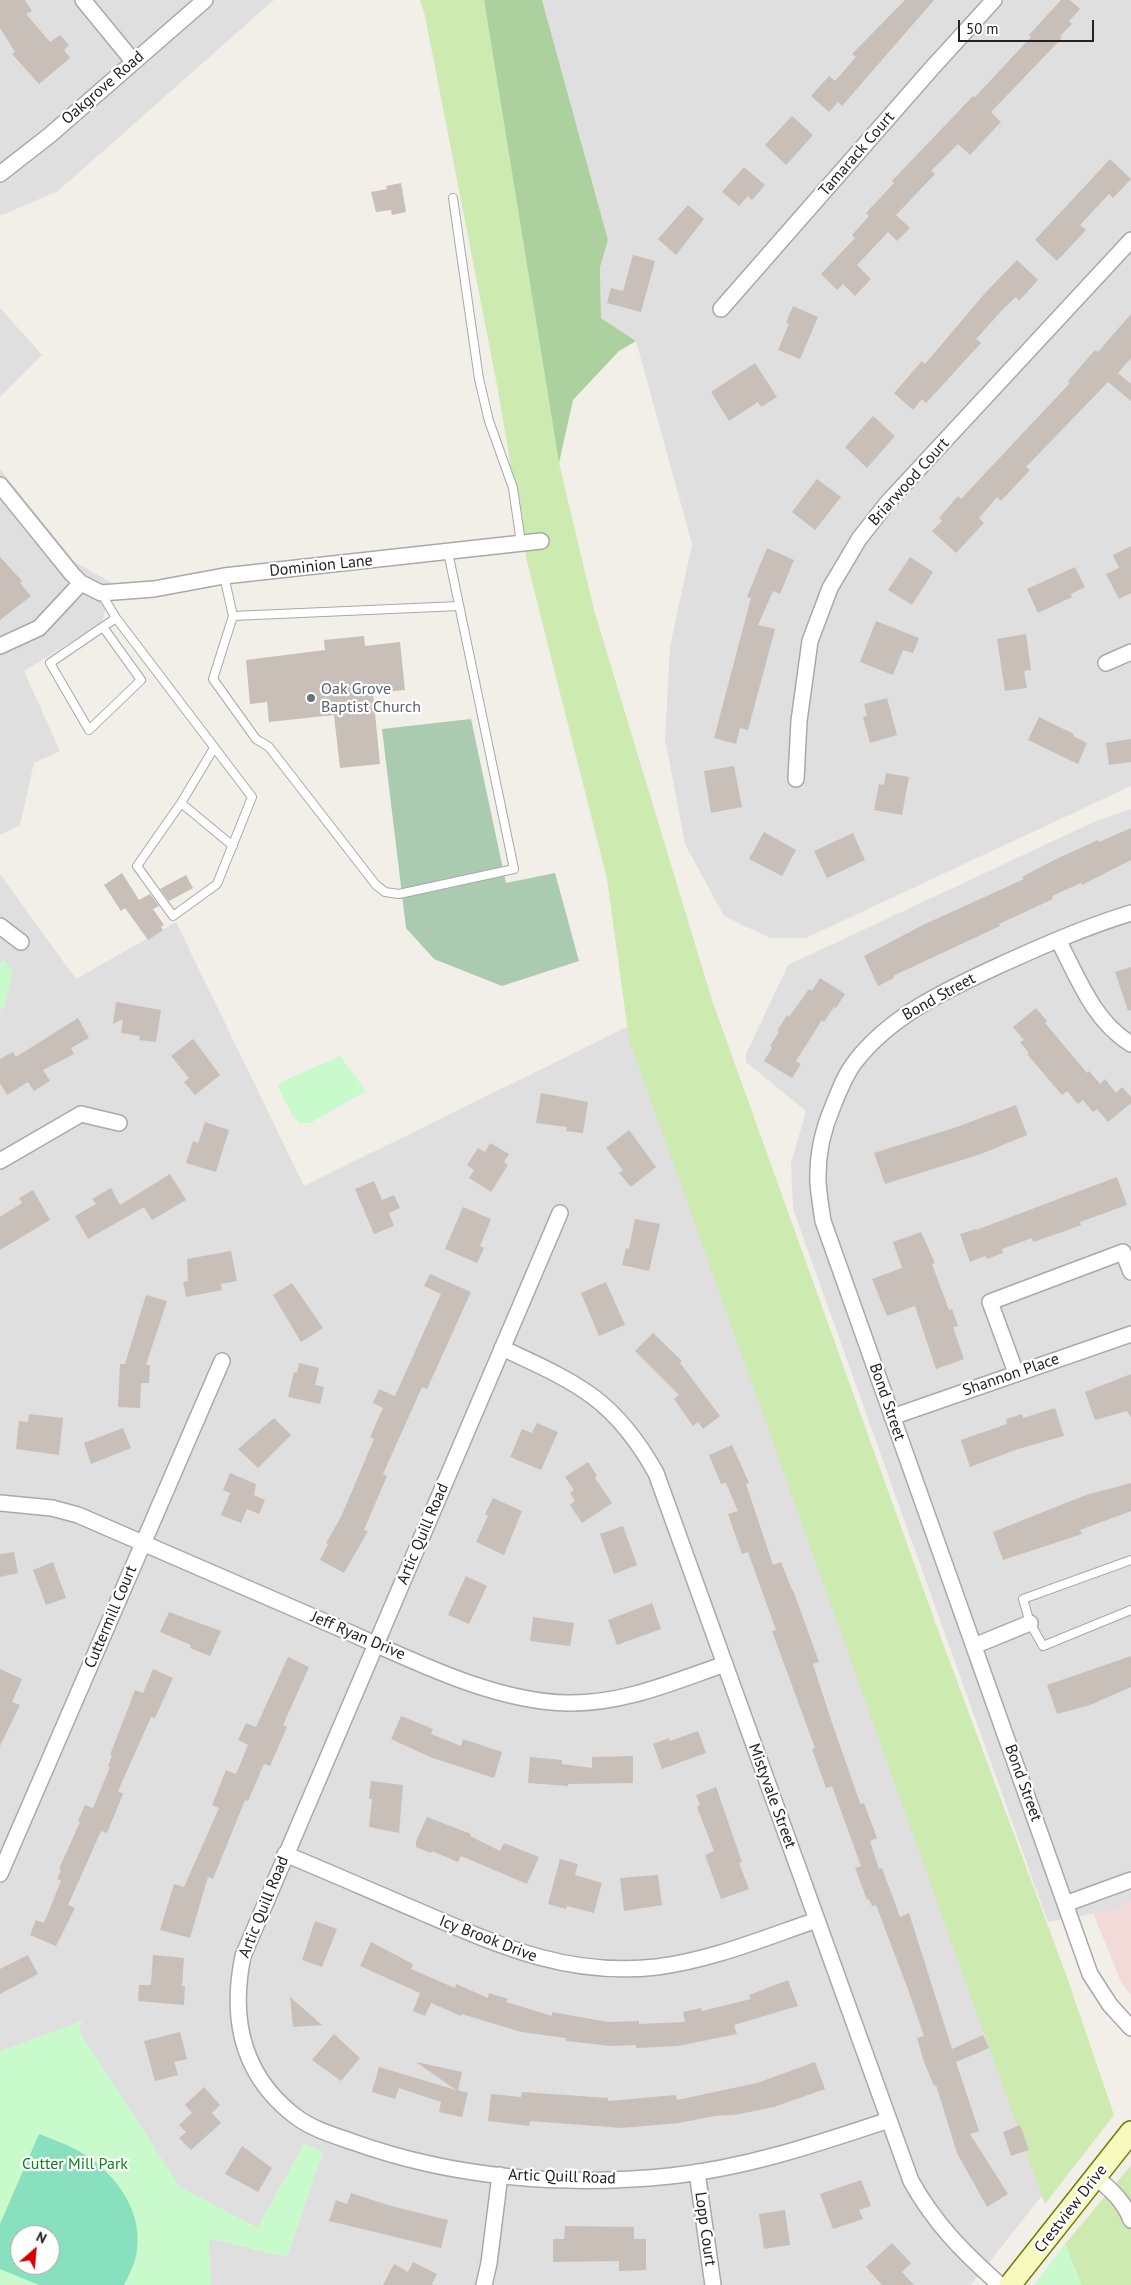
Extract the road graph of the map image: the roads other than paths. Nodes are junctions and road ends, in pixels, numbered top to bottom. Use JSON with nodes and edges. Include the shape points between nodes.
{"nodes":[{"id":1,"x":83,"y":0,"type":"edge"},
{"id":2,"x":205,"y":0,"type":"edge"},
{"id":3,"x":994,"y":0,"type":"edge"},
{"id":4,"x":132,"y":61,"type":"junction"},
{"id":5,"x":0,"y":174,"type":"edge"},
{"id":6,"x":453,"y":198,"type":"dead end"},
{"id":7,"x":1131,"y":240,"type":"edge"},
{"id":8,"x":721,"y":309,"type":"dead end"},
{"id":9,"x":0,"y":485,"type":"edge"},
{"id":10,"x":541,"y":541,"type":"dead end"},
{"id":11,"x":521,"y":543,"type":"junction"},
{"id":12,"x":448,"y":552,"type":"junction"},
{"id":13,"x":224,"y":576,"type":"junction"},
{"id":14,"x":81,"y":582,"type":"junction"},
{"id":15,"x":101,"y":593,"type":"junction"},
{"id":16,"x":459,"y":606,"type":"junction"},
{"id":17,"x":233,"y":616,"type":"junction"},
{"id":18,"x":116,"y":618,"type":"junction"},
{"id":19,"x":103,"y":627,"type":"junction"},
{"id":20,"x":0,"y":646,"type":"edge"},
{"id":21,"x":1131,"y":652,"type":"edge"},
{"id":22,"x":1106,"y":664,"type":"dead end"},
{"id":23,"x":214,"y":748,"type":"junction"},
{"id":24,"x":796,"y":780,"type":"dead end"},
{"id":25,"x":181,"y":802,"type":"junction"},
{"id":26,"x":233,"y":846,"type":"junction"},
{"id":27,"x":1131,"y":913,"type":"edge"},
{"id":28,"x":0,"y":926,"type":"edge"},
{"id":29,"x":1058,"y":940,"type":"junction"},
{"id":30,"x":21,"y":942,"type":"dead end"},
{"id":31,"x":1131,"y":1044,"type":"edge"},
{"id":32,"x":119,"y":1123,"type":"dead end"},
{"id":33,"x":0,"y":1161,"type":"edge"},
{"id":34,"x":560,"y":1213,"type":"dead end"},
{"id":35,"x":1131,"y":1272,"type":"edge"},
{"id":36,"x":1131,"y":1334,"type":"edge"},
{"id":37,"x":502,"y":1348,"type":"junction"},
{"id":38,"x":222,"y":1361,"type":"dead end"},
{"id":39,"x":1016,"y":1373,"type":"junction"},
{"id":40,"x":892,"y":1417,"type":"junction"},
{"id":41,"x":0,"y":1503,"type":"edge"},
{"id":42,"x":143,"y":1544,"type":"junction"},
{"id":43,"x":1131,"y":1560,"type":"edge"},
{"id":44,"x":1131,"y":1610,"type":"edge"},
{"id":45,"x":1030,"y":1623,"type":"junction"},
{"id":46,"x":376,"y":1644,"type":"junction"},
{"id":47,"x":974,"y":1646,"type":"junction"},
{"id":48,"x":725,"y":1664,"type":"junction"},
{"id":49,"x":285,"y":1854,"type":"junction"},
{"id":50,"x":0,"y":1874,"type":"edge"},
{"id":51,"x":1131,"y":1880,"type":"edge"},
{"id":52,"x":1065,"y":1904,"type":"junction"},
{"id":53,"x":816,"y":1920,"type":"junction"},
{"id":54,"x":1131,"y":2028,"type":"edge"},
{"id":55,"x":889,"y":2120,"type":"junction"},
{"id":56,"x":1131,"y":2132,"type":"edge"},
{"id":57,"x":697,"y":2172,"type":"junction"},
{"id":58,"x":500,"y":2175,"type":"junction"},
{"id":59,"x":1096,"y":2177,"type":"junction"},
{"id":60,"x":1131,"y":2220,"type":"edge"},
{"id":61,"x":484,"y":2285,"type":"edge"},
{"id":62,"x":713,"y":2285,"type":"edge"},
{"id":63,"x":1000,"y":2285,"type":"edge"},
{"id":64,"x":1010,"y":2285,"type":"edge"}],
"edges":[{"from":1,"to":4,"type":"street"},
{"from":2,"to":4,"type":"street","name":"Oakgrove Road"},
{"from":3,"to":8,"type":"street","name":"Tamarack Court"},
{"from":4,"to":5,"type":"street","name":"Oakgrove Road","via":[[50,135]]},
{"from":6,"to":11,"type":"lane","via":[[479,379],[489,421],[513,488]]},
{"from":7,"to":24,"type":"street","name":"Briarwood Court","via":[[888,502],[859,539],[830,588],[810,641],[798,722]]},
{"from":9,"to":14,"type":"street"},
{"from":10,"to":11,"type":"street","name":"Dominion Lane"},
{"from":11,"to":12,"type":"street","name":"Dominion Lane"},
{"from":12,"to":13,"type":"street","name":"Dominion Lane"},
{"from":12,"to":16,"type":"lane"},
{"from":13,"to":15,"type":"street","name":"Dominion Lane","via":[[154,589]]},
{"from":13,"to":17,"type":"lane"},
{"from":14,"to":15,"type":"street"},
{"from":14,"to":20,"type":"street","via":[[39,628]]},
{"from":15,"to":18,"type":"lane"},
{"from":16,"to":17,"type":"lane"},
{"from":16,"to":17,"type":"lane","via":[[514,869],[398,894],[385,892],[376,885],[269,747],[256,739],[213,679]]},
{"from":18,"to":19,"type":"lane"},
{"from":18,"to":23,"type":"lane"},
{"from":19,"to":19,"type":"lane","via":[[50,663],[89,730],[141,680]]},
{"from":21,"to":22,"type":"street"},
{"from":23,"to":25,"type":"lane"},
{"from":23,"to":26,"type":"lane","via":[[252,797]]},
{"from":25,"to":26,"type":"lane"},
{"from":25,"to":26,"type":"lane","via":[[137,866],[173,916],[217,884]]},
{"from":27,"to":29,"type":"street","name":"Bond Street","via":[[1090,925]]},
{"from":28,"to":30,"type":"street"},
{"from":29,"to":31,"type":"street","via":[[1096,1014]]},
{"from":29,"to":40,"type":"street","name":"Bond Street","via":[[972,978],[899,1019],[855,1062],[827,1119],[818,1182],[823,1220]]},
{"from":32,"to":33,"type":"street","via":[[81,1114]]},
{"from":34,"to":37,"type":"street","name":"Artic Quill Road"},
{"from":35,"to":39,"type":"street","via":[[1123,1252],[990,1302]]},
{"from":36,"to":39,"type":"street","name":"Shannon Place"},
{"from":37,"to":46,"type":"street","name":"Artic Quill Road"},
{"from":37,"to":48,"type":"street","name":"Mistyvale Street","via":[[578,1384],[624,1424],[642,1448],[656,1473]]},
{"from":38,"to":42,"type":"street","name":"Cuttermill Court"},
{"from":39,"to":40,"type":"street","name":"Shannon Place"},
{"from":40,"to":47,"type":"street","name":"Bond Street"},
{"from":41,"to":42,"type":"street","name":"Jeff Ryan Drive","via":[[52,1508],[78,1515]]},
{"from":42,"to":46,"type":"street","name":"Jeff Ryan Drive"},
{"from":42,"to":50,"type":"street","name":"Cuttermill Court"},
{"from":43,"to":45,"type":"lane","via":[[1023,1599]]},
{"from":44,"to":45,"type":"lane","via":[[1042,1646]]},
{"from":45,"to":47,"type":"street"},
{"from":46,"to":48,"type":"street","name":"Jeff Ryan Drive","via":[[493,1692],[529,1700],[568,1703],[637,1695]]},
{"from":46,"to":49,"type":"street","name":"Artic Quill Road"},
{"from":47,"to":52,"type":"street","name":"Bond Street"},
{"from":48,"to":53,"type":"street","name":"Mistyvale Street"},
{"from":49,"to":53,"type":"street","name":"Icy Brook Drive","via":[[507,1949],[582,1966],[619,1969],[657,1967],[695,1960]]},
{"from":49,"to":58,"type":"street","name":"Artic Quill Road","via":[[243,1956],[237,1984],[240,2034],[262,2082],[277,2100],[314,2128],[419,2161]]},
{"from":51,"to":52,"type":"street"},
{"from":52,"to":54,"type":"street","name":"Bond Street","via":[[1090,1974],[1110,2005]]},
{"from":53,"to":55,"type":"street","name":"Mistyvale Street"},
{"from":55,"to":57,"type":"street","name":"Artic Quill Road","via":[[805,2148]]},
{"from":55,"to":63,"type":"street","name":"Mistyvale Street","via":[[911,2180],[926,2208],[951,2239]]},
{"from":56,"to":59,"type":"main road","name":"Crestview Drive"},
{"from":57,"to":58,"type":"street","name":"Artic Quill Road","via":[[612,2180]]},
{"from":57,"to":62,"type":"street","name":"Lopp Court"},
{"from":58,"to":61,"type":"street"},
{"from":59,"to":60,"type":"street","via":[[1116,2195]]},
{"from":59,"to":64,"type":"main road","name":"Crestview Drive"}]}
